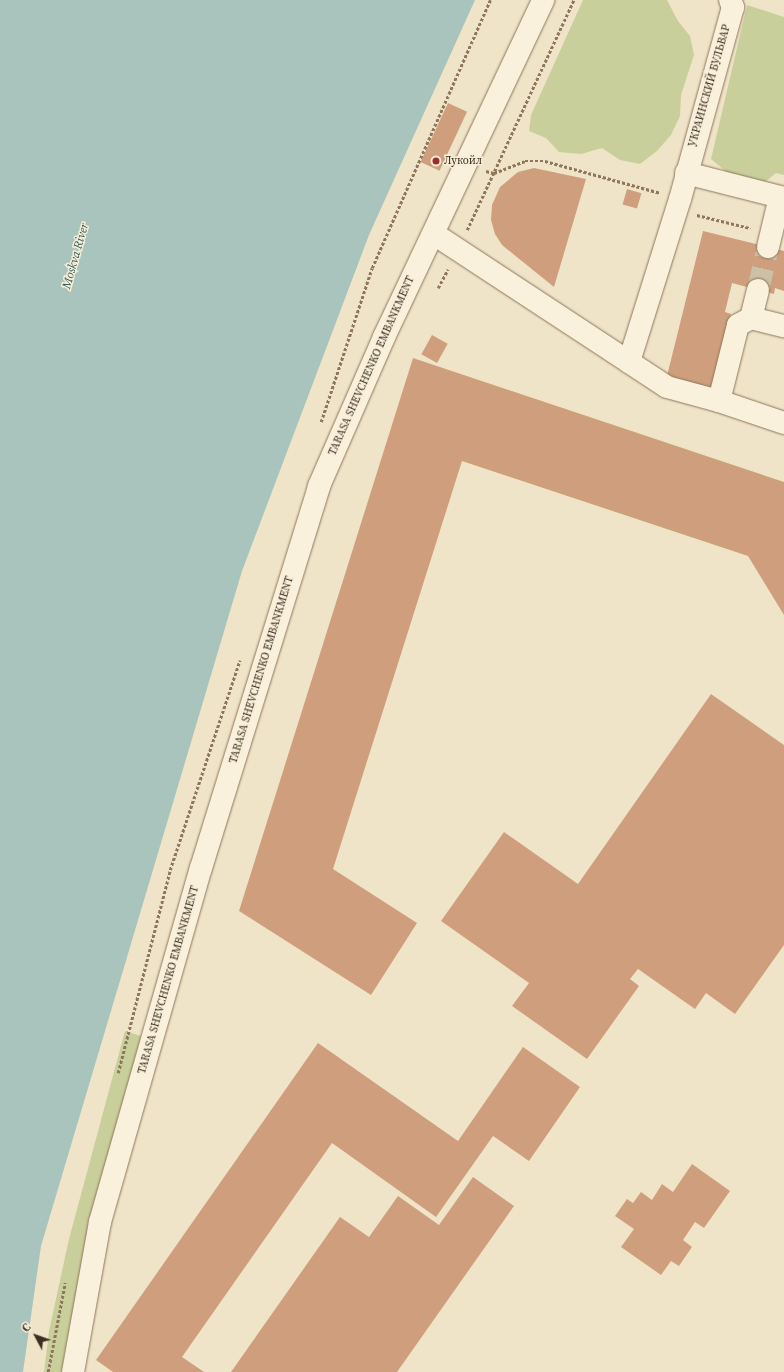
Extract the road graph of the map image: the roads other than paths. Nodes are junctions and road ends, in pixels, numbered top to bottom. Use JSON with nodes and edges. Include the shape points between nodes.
{"nodes":[{"id":1,"x":542,"y":0,"type":"edge"},
{"id":2,"x":730,"y":0,"type":"edge"},
{"id":3,"x":686,"y":173,"type":"junction"},
{"id":4,"x":782,"y":198,"type":"edge"},
{"id":5,"x":434,"y":234,"type":"junction"},
{"id":6,"x":770,"y":240,"type":"tunnel mouth"},
{"id":7,"x":758,"y":290,"type":"tunnel mouth"},
{"id":8,"x":750,"y":318,"type":"junction"},
{"id":9,"x":784,"y":326,"type":"edge"},
{"id":10,"x":629,"y":362,"type":"junction"},
{"id":11,"x":719,"y":401,"type":"junction"},
{"id":12,"x":784,"y":423,"type":"edge"},
{"id":13,"x":73,"y":1372,"type":"edge"}],
"edges":[{"from":1,"to":5,"type":"street","name":"TARASA SHEVCHENKO EMBANKMENT"},
{"from":2,"to":3,"type":"street","name":"УКРАИНСКИЙ БУЛЬВАР","via":[[733,7]]},
{"from":3,"to":4,"type":"street"},
{"from":3,"to":10,"type":"street","name":"УКРАИНСКИЙ БУЛЬВАР"},
{"from":4,"to":6,"type":"street"},
{"from":5,"to":10,"type":"street"},
{"from":5,"to":13,"type":"street","name":"TARASA SHEVCHENKO EMBANKMENT","via":[[384,337],[319,486],[201,868],[100,1222]]},
{"from":7,"to":8,"type":"street"},
{"from":8,"to":9,"type":"street"},
{"from":8,"to":11,"type":"street","via":[[738,325]]},
{"from":10,"to":11,"type":"street","via":[[667,387]]},
{"from":11,"to":12,"type":"street"}]}
